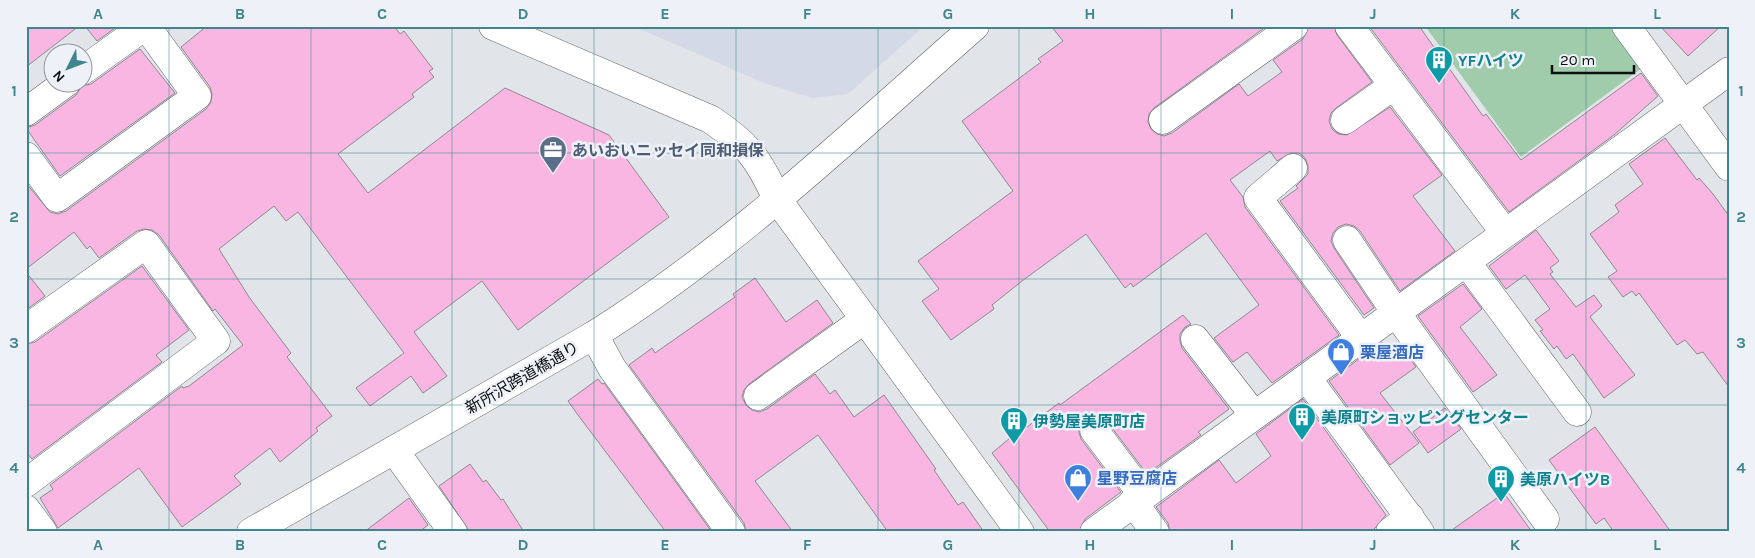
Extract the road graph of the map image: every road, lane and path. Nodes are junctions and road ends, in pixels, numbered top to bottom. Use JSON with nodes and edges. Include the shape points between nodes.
{"nodes":[{"id":1,"x":145,"y":26,"type":"edge"},
{"id":2,"x":493,"y":26,"type":"edge"},
{"id":3,"x":975,"y":26,"type":"edge"},
{"id":4,"x":1294,"y":26,"type":"edge"},
{"id":5,"x":1349,"y":26,"type":"edge"},
{"id":6,"x":1626,"y":26,"type":"edge"},
{"id":7,"x":92,"y":64,"type":"edge"},
{"id":8,"x":1729,"y":71,"type":"edge"},
{"id":9,"x":1393,"y":86,"type":"junction"},
{"id":10,"x":53,"y":92,"type":"edge"},
{"id":11,"x":1683,"y":105,"type":"junction"},
{"id":12,"x":26,"y":112,"type":"edge"},
{"id":13,"x":1163,"y":120,"type":"dead end"},
{"id":14,"x":1345,"y":120,"type":"dead end"},
{"id":15,"x":26,"y":156,"type":"edge"},
{"id":16,"x":1729,"y":167,"type":"edge"},
{"id":17,"x":1293,"y":168,"type":"dead end"},
{"id":18,"x":777,"y":199,"type":"junction"},
{"id":19,"x":1505,"y":233,"type":"junction"},
{"id":20,"x":1348,"y":240,"type":"dead end"},
{"id":21,"x":1466,"y":263,"type":"junction"},
{"id":22,"x":1396,"y":313,"type":"junction"},
{"id":23,"x":865,"y":319,"type":"junction"},
{"id":24,"x":26,"y":329,"type":"edge"},
{"id":25,"x":594,"y":336,"type":"junction"},
{"id":26,"x":1360,"y":337,"type":"junction"},
{"id":27,"x":1195,"y":338,"type":"dead end"},
{"id":28,"x":1307,"y":378,"type":"junction"},
{"id":29,"x":758,"y":396,"type":"dead end"},
{"id":30,"x":1577,"y":412,"type":"dead end"},
{"id":31,"x":1254,"y":414,"type":"junction"},
{"id":32,"x":1094,"y":430,"type":"dead end"},
{"id":33,"x":394,"y":450,"type":"junction"},
{"id":34,"x":26,"y":483,"type":"edge"},
{"id":35,"x":1138,"y":499,"type":"junction"},
{"id":36,"x":26,"y":509,"type":"edge"},
{"id":37,"x":1545,"y":519,"type":"dead end"},
{"id":38,"x":1407,"y":527,"type":"edge"},
{"id":39,"x":43,"y":532,"type":"edge"},
{"id":40,"x":251,"y":532,"type":"edge"},
{"id":41,"x":453,"y":532,"type":"edge"},
{"id":42,"x":732,"y":532,"type":"edge"},
{"id":43,"x":1020,"y":532,"type":"edge"},
{"id":44,"x":1094,"y":532,"type":"edge"},
{"id":45,"x":1155,"y":532,"type":"edge"}],
"edges":[{"from":1,"to":7,"type":"street"},
{"from":1,"to":15,"type":"street","via":[[197,96],[57,198]]},
{"from":2,"to":18,"type":"street","via":[[710,119],[739,138],[763,168]]},
{"from":3,"to":18,"type":"street","name":"新所沢跨道橋通り"},
{"from":4,"to":13,"type":"street"},
{"from":5,"to":9,"type":"street"},
{"from":6,"to":11,"type":"street"},
{"from":8,"to":11,"type":"street"},
{"from":9,"to":14,"type":"street"},
{"from":9,"to":19,"type":"street"},
{"from":10,"to":12,"type":"street"},
{"from":11,"to":16,"type":"street"},
{"from":11,"to":19,"type":"street"},
{"from":17,"to":26,"type":"street","via":[[1258,198]]},
{"from":18,"to":23,"type":"street"},
{"from":18,"to":25,"type":"street","name":"新所沢跨道橋通り","via":[[703,261]]},
{"from":19,"to":21,"type":"street"},
{"from":20,"to":22,"type":"street"},
{"from":21,"to":22,"type":"street"},
{"from":21,"to":30,"type":"street"},
{"from":22,"to":26,"type":"street"},
{"from":22,"to":37,"type":"street"},
{"from":23,"to":29,"type":"street"},
{"from":23,"to":43,"type":"street"},
{"from":24,"to":34,"type":"street","via":[[146,244],[216,342]]},
{"from":25,"to":33,"type":"street","name":"新所沢跨道橋通り"},
{"from":25,"to":42,"type":"street","via":[[612,368]]},
{"from":26,"to":28,"type":"street"},
{"from":27,"to":31,"type":"street"},
{"from":28,"to":31,"type":"street"},
{"from":28,"to":38,"type":"street"},
{"from":31,"to":35,"type":"street"},
{"from":32,"to":35,"type":"street"},
{"from":33,"to":40,"type":"street","name":"新所沢跨道橋通り"},
{"from":33,"to":41,"type":"street"},
{"from":35,"to":44,"type":"street"},
{"from":35,"to":45,"type":"street"},
{"from":36,"to":39,"type":"street"}]}
